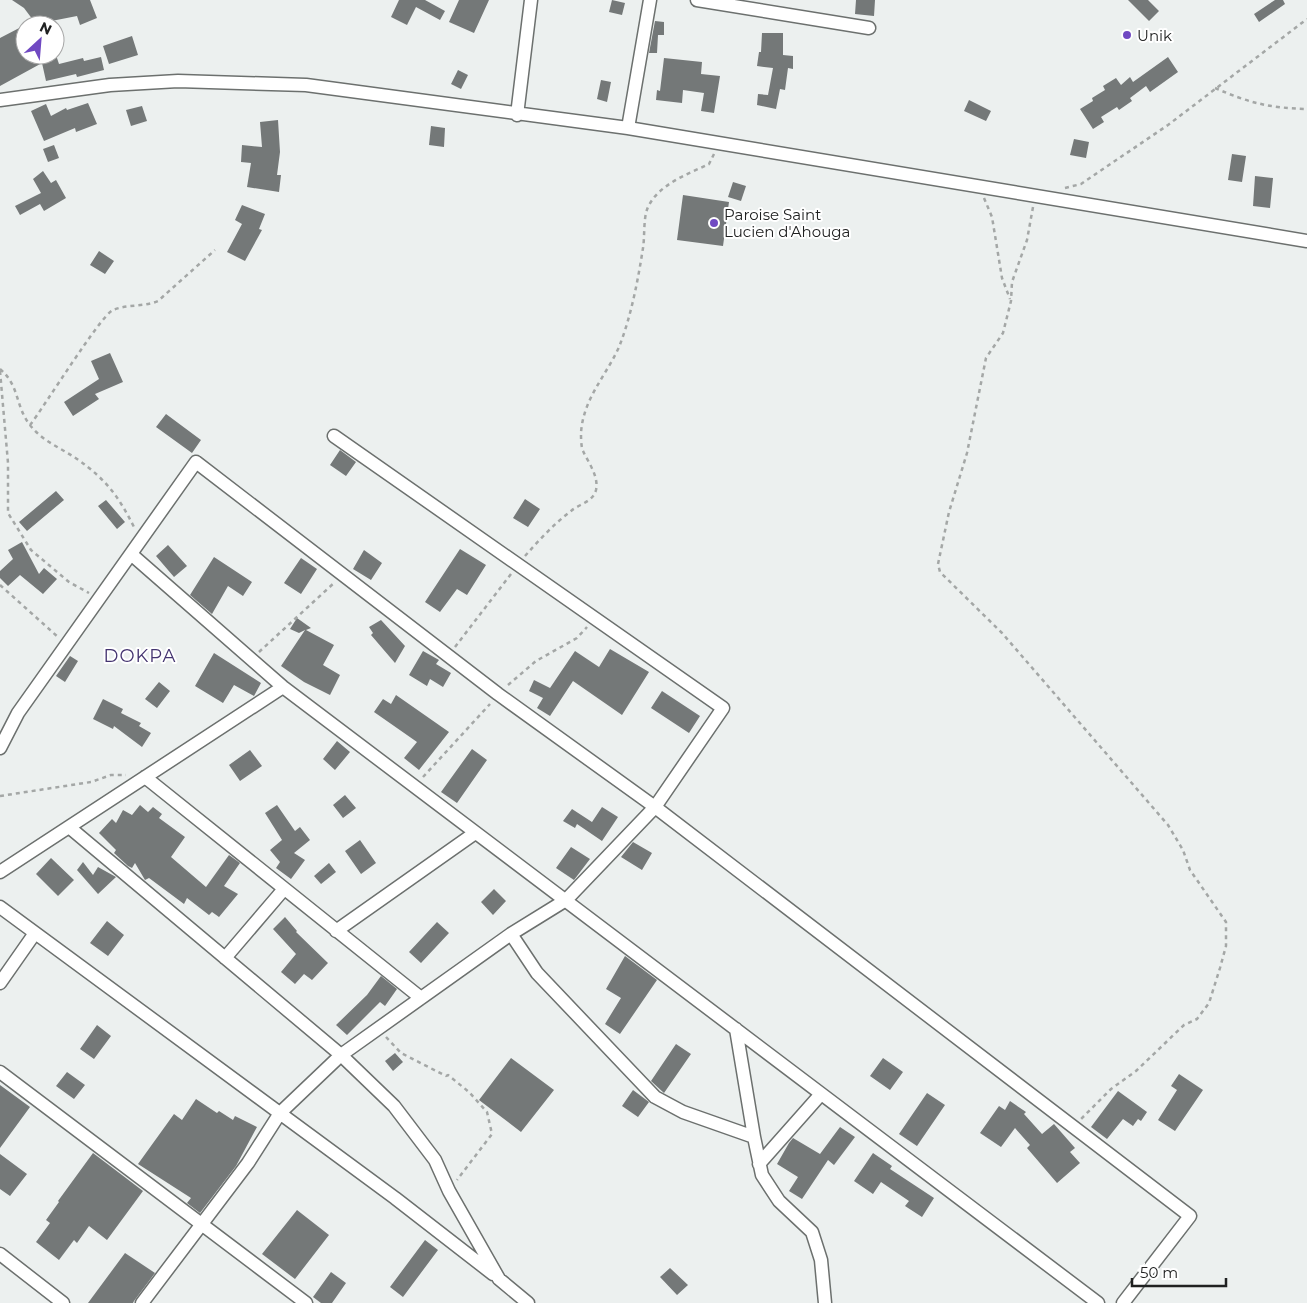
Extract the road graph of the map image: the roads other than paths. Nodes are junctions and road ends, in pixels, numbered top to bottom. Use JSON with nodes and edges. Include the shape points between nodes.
{"nodes":[{"id":1,"x":531,"y":0,"type":"edge"},
{"id":2,"x":650,"y":0,"type":"edge"},
{"id":3,"x":697,"y":0,"type":"edge"},
{"id":4,"x":869,"y":28,"type":"dead end"},
{"id":5,"x":0,"y":100,"type":"edge"},
{"id":6,"x":517,"y":115,"type":"junction"},
{"id":7,"x":628,"y":128,"type":"junction"},
{"id":8,"x":1307,"y":241,"type":"edge"},
{"id":9,"x":334,"y":436,"type":"dead end"},
{"id":10,"x":131,"y":554,"type":"junction"},
{"id":11,"x":283,"y":687,"type":"junction"},
{"id":12,"x":0,"y":748,"type":"edge"},
{"id":13,"x":145,"y":777,"type":"junction"},
{"id":14,"x":655,"y":807,"type":"junction"},
{"id":15,"x":69,"y":827,"type":"junction"},
{"id":16,"x":475,"y":833,"type":"junction"},
{"id":17,"x":0,"y":872,"type":"edge"},
{"id":18,"x":284,"y":889,"type":"junction"},
{"id":19,"x":566,"y":900,"type":"junction"},
{"id":20,"x":0,"y":907,"type":"edge"},
{"id":21,"x":336,"y":931,"type":"junction"},
{"id":22,"x":35,"y":934,"type":"junction"},
{"id":23,"x":511,"y":934,"type":"junction"},
{"id":24,"x":225,"y":958,"type":"junction"},
{"id":25,"x":0,"y":982,"type":"edge"},
{"id":26,"x":421,"y":998,"type":"junction"},
{"id":27,"x":736,"y":1030,"type":"junction"},
{"id":28,"x":340,"y":1055,"type":"junction"},
{"id":29,"x":0,"y":1072,"type":"edge"},
{"id":30,"x":821,"y":1094,"type":"junction"},
{"id":31,"x":280,"y":1113,"type":"junction"},
{"id":32,"x":754,"y":1137,"type":"junction"},
{"id":33,"x":759,"y":1164,"type":"junction"},
{"id":34,"x":202,"y":1225,"type":"junction"},
{"id":35,"x":0,"y":1254,"type":"edge"},
{"id":36,"x":499,"y":1279,"type":"junction"},
{"id":37,"x":63,"y":1303,"type":"edge"},
{"id":38,"x":142,"y":1303,"type":"edge"},
{"id":39,"x":306,"y":1303,"type":"edge"},
{"id":40,"x":528,"y":1303,"type":"edge"},
{"id":41,"x":825,"y":1303,"type":"edge"},
{"id":42,"x":1098,"y":1303,"type":"edge"},
{"id":43,"x":1123,"y":1303,"type":"edge"}],
"edges":[{"from":1,"to":6,"type":"street"},
{"from":2,"to":7,"type":"street"},
{"from":3,"to":4,"type":"street"},
{"from":5,"to":6,"type":"street","via":[[110,85],[240,82],[306,85]]},
{"from":6,"to":7,"type":"street"},
{"from":7,"to":8,"type":"street"},
{"from":9,"to":14,"type":"street","via":[[723,708]]},
{"from":10,"to":11,"type":"street"},
{"from":10,"to":12,"type":"street","via":[[18,713]]},
{"from":10,"to":14,"type":"street","via":[[196,462],[447,656]]},
{"from":11,"to":13,"type":"street"},
{"from":11,"to":16,"type":"street"},
{"from":13,"to":15,"type":"street"},
{"from":13,"to":18,"type":"street"},
{"from":14,"to":19,"type":"street"},
{"from":14,"to":43,"type":"street","via":[[1190,1216]]},
{"from":15,"to":17,"type":"street"},
{"from":15,"to":24,"type":"street"},
{"from":16,"to":19,"type":"street"},
{"from":16,"to":21,"type":"street"},
{"from":18,"to":21,"type":"street"},
{"from":18,"to":24,"type":"street"},
{"from":19,"to":23,"type":"street"},
{"from":19,"to":27,"type":"street"},
{"from":20,"to":22,"type":"street"},
{"from":21,"to":26,"type":"street"},
{"from":22,"to":25,"type":"street"},
{"from":22,"to":31,"type":"street"},
{"from":23,"to":26,"type":"street"},
{"from":23,"to":32,"type":"street","via":[[537,973],[655,1097],[683,1112]]},
{"from":24,"to":28,"type":"street"},
{"from":26,"to":28,"type":"street"},
{"from":27,"to":30,"type":"street"},
{"from":27,"to":32,"type":"street"},
{"from":28,"to":31,"type":"street"},
{"from":28,"to":36,"type":"street","via":[[394,1106],[435,1160]]},
{"from":29,"to":34,"type":"street"},
{"from":30,"to":33,"type":"street"},
{"from":30,"to":42,"type":"street"},
{"from":31,"to":34,"type":"street"},
{"from":31,"to":36,"type":"street"},
{"from":32,"to":33,"type":"street"},
{"from":33,"to":41,"type":"street","via":[[762,1175],[779,1201],[812,1232],[821,1260]]},
{"from":34,"to":38,"type":"street"},
{"from":34,"to":39,"type":"street"},
{"from":35,"to":37,"type":"street"},
{"from":36,"to":40,"type":"street"}]}
